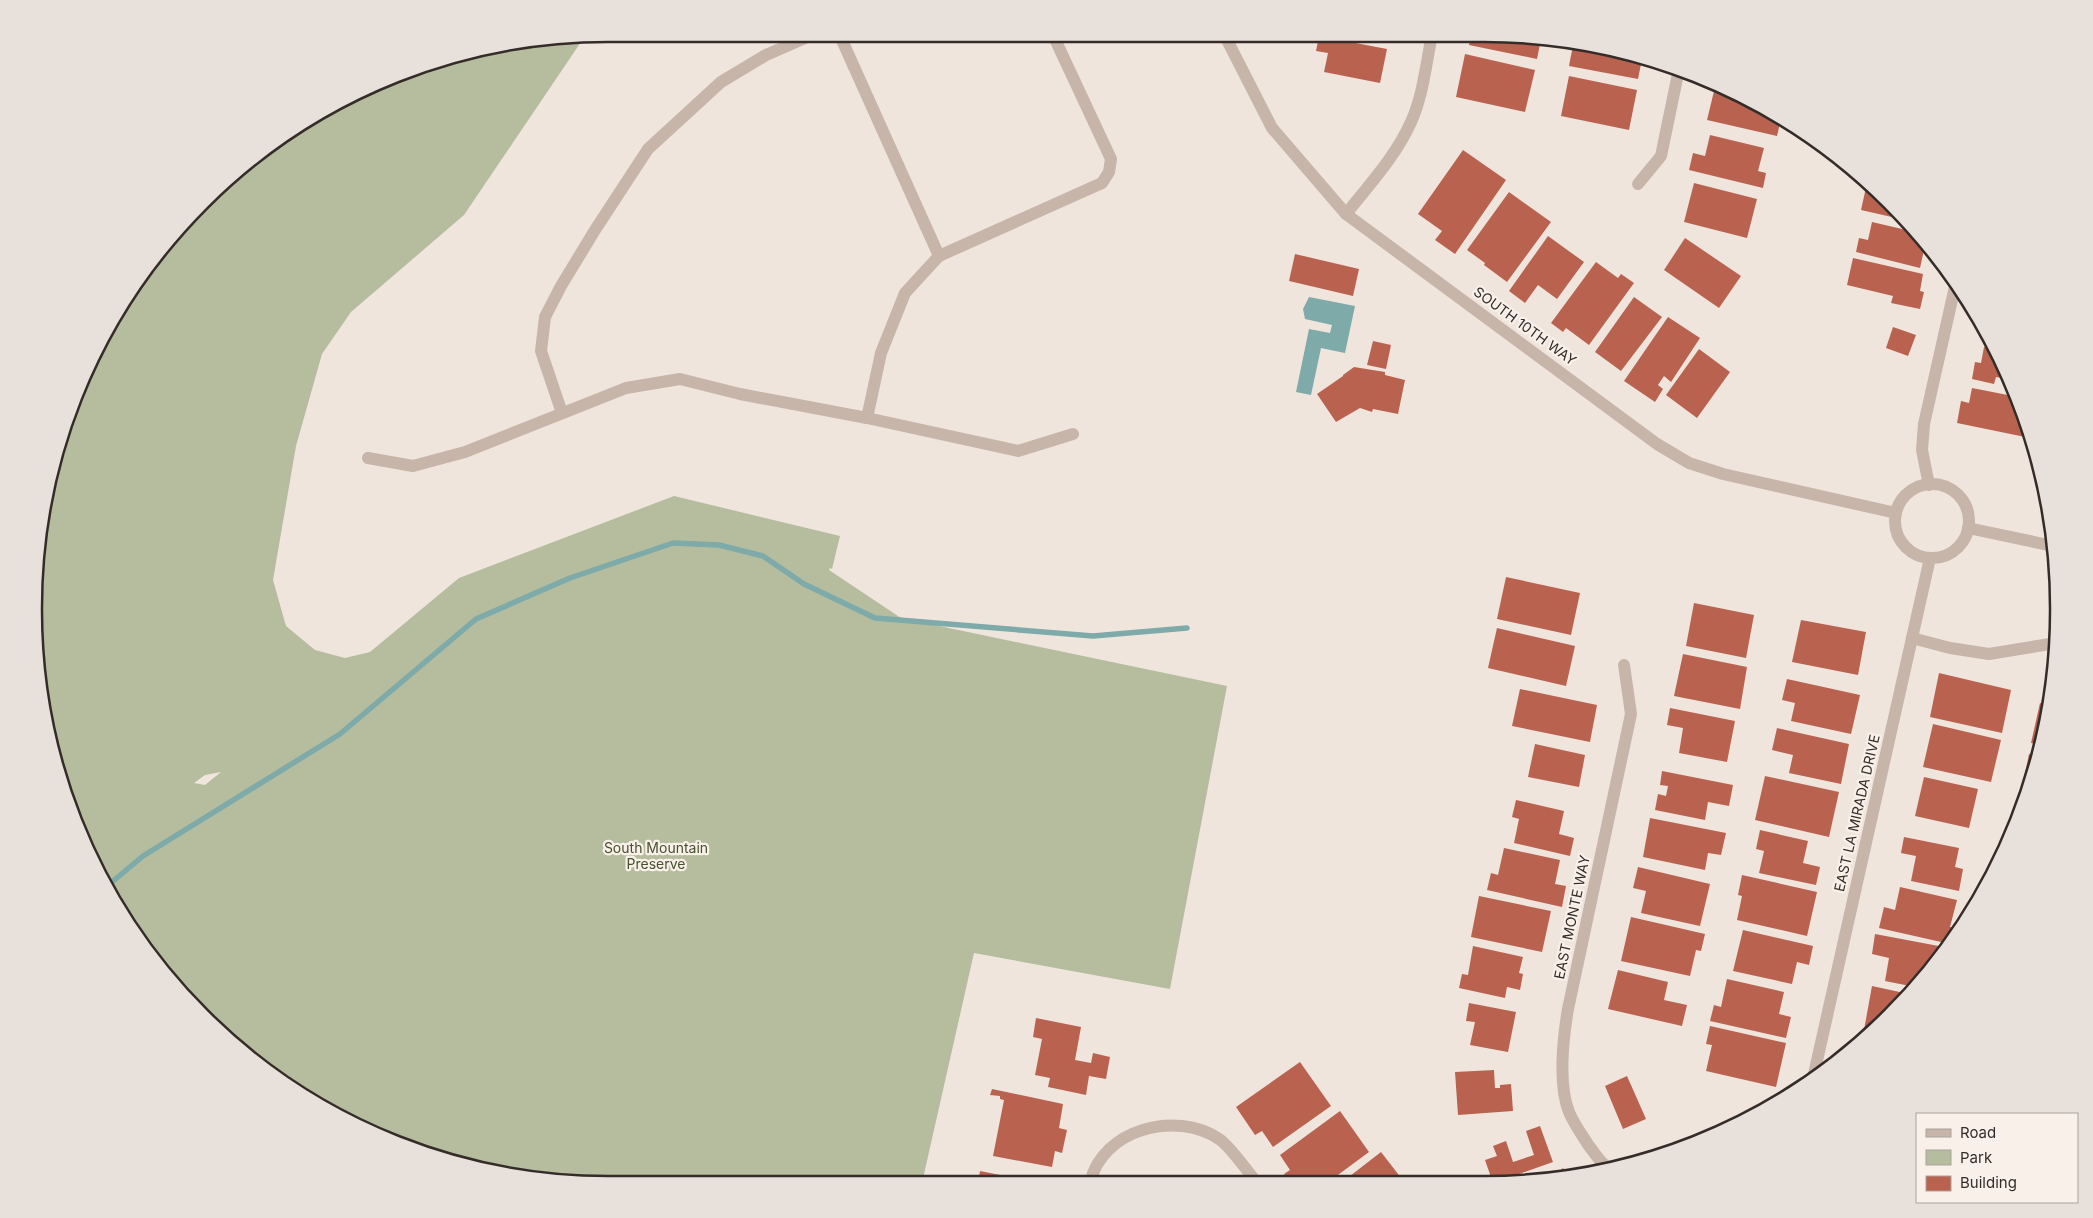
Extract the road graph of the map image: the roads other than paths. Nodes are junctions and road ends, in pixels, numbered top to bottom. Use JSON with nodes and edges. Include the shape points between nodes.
{"nodes":[{"id":1,"x":797,"y":42,"type":"edge"},
{"id":2,"x":842,"y":42,"type":"edge"},
{"id":3,"x":1056,"y":42,"type":"edge"},
{"id":4,"x":1227,"y":42,"type":"edge"},
{"id":5,"x":1431,"y":42,"type":"edge"},
{"id":6,"x":1677,"y":77,"type":"edge"},
{"id":7,"x":1638,"y":184,"type":"dead end"},
{"id":8,"x":1346,"y":214,"type":"junction"},
{"id":9,"x":939,"y":256,"type":"junction"},
{"id":10,"x":1954,"y":292,"type":"edge"},
{"id":11,"x":562,"y":414,"type":"junction"},
{"id":12,"x":867,"y":418,"type":"junction"},
{"id":13,"x":1073,"y":434,"type":"dead end"},
{"id":14,"x":368,"y":458,"type":"dead end"},
{"id":15,"x":1929,"y":485,"type":"junction"},
{"id":16,"x":1896,"y":513,"type":"junction"},
{"id":17,"x":1968,"y":528,"type":"junction"},
{"id":18,"x":2047,"y":545,"type":"edge"},
{"id":19,"x":1930,"y":558,"type":"junction"},
{"id":20,"x":1912,"y":638,"type":"junction"},
{"id":21,"x":2049,"y":644,"type":"edge"},
{"id":22,"x":1624,"y":665,"type":"dead end"},
{"id":23,"x":1815,"y":1068,"type":"edge"},
{"id":24,"x":1602,"y":1163,"type":"edge"},
{"id":25,"x":1091,"y":1176,"type":"edge"},
{"id":26,"x":1251,"y":1176,"type":"edge"}],
"edges":[{"from":1,"to":11,"type":"street","via":[[766,55],[721,82],[648,149],[611,206],[545,317],[541,351]]},
{"from":2,"to":9,"type":"street"},
{"from":3,"to":9,"type":"street","via":[[1111,159],[1109,172],[1102,183]]},
{"from":4,"to":8,"type":"street","name":"SOUTH 10TH WAY","via":[[1272,128]]},
{"from":5,"to":8,"type":"street","via":[[1411,122],[1389,159]]},
{"from":6,"to":7,"type":"street","via":[[1661,156]]},
{"from":8,"to":16,"type":"street","name":"SOUTH 10TH WAY","via":[[1657,444],[1689,463],[1723,474]]},
{"from":9,"to":12,"type":"street","via":[[905,293],[881,353]]},
{"from":10,"to":15,"type":"street","via":[[1924,424],[1922,450]]},
{"from":11,"to":12,"type":"street","via":[[626,388],[680,379]]},
{"from":11,"to":14,"type":"street","via":[[465,452],[413,466]]},
{"from":12,"to":13,"type":"street","via":[[1018,451]]},
{"from":15,"to":16,"type":"street","via":[[1912,490]]},
{"from":15,"to":17,"type":"street","via":[[1950,489],[1959,497],[1966,506]]},
{"from":16,"to":19,"type":"street","via":[[1897,534],[1902,543],[1910,551]]},
{"from":17,"to":18,"type":"street"},
{"from":17,"to":19,"type":"street","via":[[1959,547],[1950,554]]},
{"from":19,"to":20,"type":"street","name":"EAST LA MIRADA DRIVE"},
{"from":20,"to":21,"type":"street","via":[[1988,654]]},
{"from":20,"to":23,"type":"street","name":"EAST LA MIRADA DRIVE"},
{"from":22,"to":24,"type":"street","name":"EAST MONTE WAY","via":[[1631,714],[1562,1044],[1569,1111]]},
{"from":25,"to":26,"type":"street","via":[[1107,1150],[1131,1134],[1156,1126],[1190,1126],[1220,1139]]}]}
